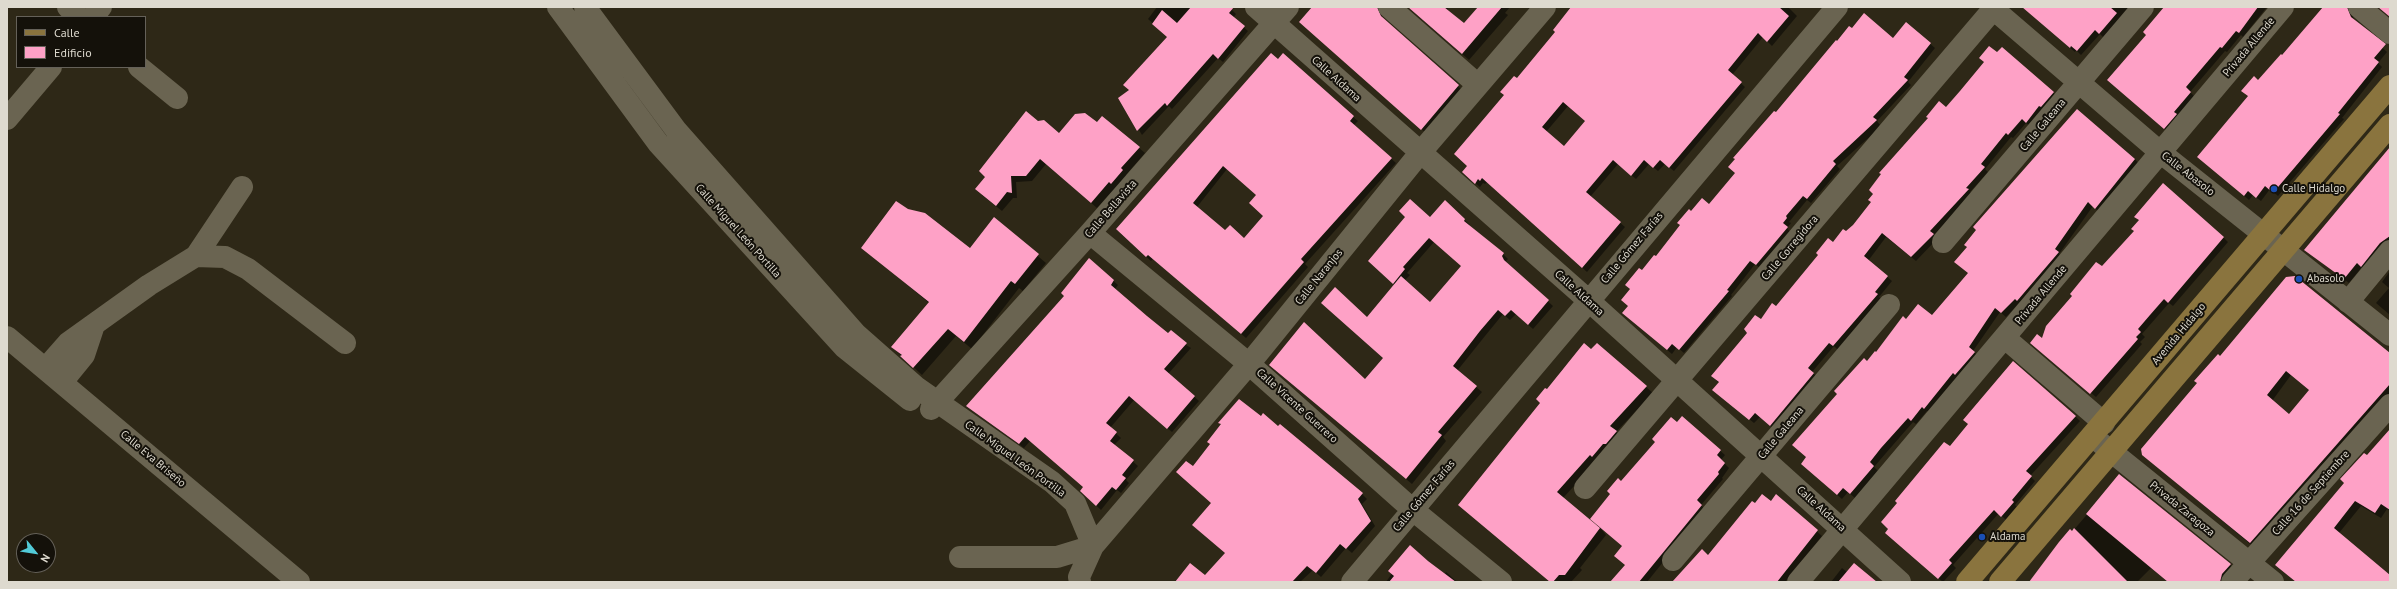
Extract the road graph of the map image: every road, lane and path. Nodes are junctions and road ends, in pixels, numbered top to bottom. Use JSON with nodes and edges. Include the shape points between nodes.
{"nodes":[{"id":1,"x":68,"y":7,"type":"edge"},
{"id":2,"x":102,"y":7,"type":"edge"},
{"id":3,"x":558,"y":7,"type":"edge"},
{"id":4,"x":585,"y":7,"type":"edge"},
{"id":5,"x":1256,"y":7,"type":"edge"},
{"id":6,"x":1288,"y":7,"type":"edge"},
{"id":7,"x":1389,"y":7,"type":"edge"},
{"id":8,"x":1545,"y":7,"type":"edge"},
{"id":9,"x":1837,"y":7,"type":"edge"},
{"id":10,"x":2143,"y":7,"type":"edge"},
{"id":11,"x":2283,"y":7,"type":"edge"},
{"id":12,"x":2360,"y":7,"type":"edge"},
{"id":13,"x":1993,"y":8,"type":"edge"},
{"id":14,"x":79,"y":16,"type":"edge"},
{"id":15,"x":94,"y":16,"type":"edge"},
{"id":16,"x":1274,"y":23,"type":"junction"},
{"id":17,"x":2390,"y":33,"type":"edge"},
{"id":18,"x":50,"y":68,"type":"edge"},
{"id":19,"x":140,"y":68,"type":"edge"},
{"id":20,"x":2079,"y":82,"type":"junction"},
{"id":21,"x":1478,"y":85,"type":"junction"},
{"id":22,"x":2390,"y":86,"type":"edge"},
{"id":23,"x":177,"y":98,"type":"dead end"},
{"id":24,"x":7,"y":119,"type":"edge"},
{"id":25,"x":2390,"y":125,"type":"edge"},
{"id":26,"x":676,"y":130,"type":"junction"},
{"id":27,"x":658,"y":143,"type":"junction"},
{"id":28,"x":1420,"y":152,"type":"junction"},
{"id":29,"x":2160,"y":152,"type":"junction"},
{"id":30,"x":242,"y":187,"type":"dead end"},
{"id":31,"x":1090,"y":233,"type":"junction"},
{"id":32,"x":2264,"y":234,"type":"junction"},
{"id":33,"x":1943,"y":242,"type":"dead end"},
{"id":34,"x":2284,"y":250,"type":"junction"},
{"id":35,"x":2390,"y":251,"type":"edge"},
{"id":36,"x":196,"y":256,"type":"junction"},
{"id":37,"x":1588,"y":300,"type":"junction"},
{"id":38,"x":2348,"y":302,"type":"junction"},
{"id":39,"x":1889,"y":305,"type":"dead end"},
{"id":40,"x":2390,"y":335,"type":"edge"},
{"id":41,"x":7,"y":336,"type":"edge"},
{"id":42,"x":2005,"y":338,"type":"junction"},
{"id":43,"x":345,"y":343,"type":"dead end"},
{"id":44,"x":1249,"y":364,"type":"junction"},
{"id":45,"x":54,"y":375,"type":"junction"},
{"id":46,"x":1676,"y":381,"type":"junction"},
{"id":47,"x":934,"y":405,"type":"junction"},
{"id":48,"x":2390,"y":405,"type":"edge"},
{"id":49,"x":2098,"y":430,"type":"junction"},
{"id":50,"x":2111,"y":452,"type":"junction"},
{"id":51,"x":1761,"y":456,"type":"junction"},
{"id":52,"x":1585,"y":488,"type":"dead end"},
{"id":53,"x":1413,"y":510,"type":"junction"},
{"id":54,"x":1843,"y":529,"type":"junction"},
{"id":55,"x":1093,"y":546,"type":"junction"},
{"id":56,"x":960,"y":557,"type":"dead end"},
{"id":57,"x":1673,"y":560,"type":"dead end"},
{"id":58,"x":2249,"y":562,"type":"junction"},
{"id":59,"x":298,"y":582,"type":"edge"},
{"id":60,"x":1080,"y":582,"type":"edge"},
{"id":61,"x":1352,"y":582,"type":"edge"},
{"id":62,"x":1501,"y":582,"type":"edge"},
{"id":63,"x":1798,"y":582,"type":"edge"},
{"id":64,"x":1900,"y":582,"type":"edge"},
{"id":65,"x":1967,"y":582,"type":"edge"},
{"id":66,"x":2000,"y":582,"type":"edge"},
{"id":67,"x":2232,"y":582,"type":"edge"},
{"id":68,"x":2273,"y":582,"type":"edge"}],
"edges":[{"from":1,"to":14,"type":"street"},
{"from":2,"to":15,"type":"street"},
{"from":3,"to":27,"type":"street","name":"Calle Miguel León Portilla"},
{"from":4,"to":26,"type":"street","name":"Calle Miguel León Portilla"},
{"from":5,"to":16,"type":"street","name":"Calle Aldama"},
{"from":6,"to":16,"type":"street","name":"Calle Bellavista"},
{"from":7,"to":21,"type":"street"},
{"from":8,"to":21,"type":"street","name":"Calle Naranjos"},
{"from":9,"to":37,"type":"street","name":"Calle Gómez Farías"},
{"from":10,"to":20,"type":"street","name":"Calle Galeana"},
{"from":11,"to":29,"type":"street","name":"Privada Allende"},
{"from":12,"to":17,"type":"street"},
{"from":13,"to":20,"type":"street","name":"Calle Abasolo"},
{"from":13,"to":46,"type":"street","name":"Calle Corregidora"},
{"from":16,"to":28,"type":"street","name":"Calle Aldama"},
{"from":16,"to":31,"type":"street","name":"Calle Bellavista"},
{"from":18,"to":24,"type":"street"},
{"from":19,"to":23,"type":"street"},
{"from":20,"to":29,"type":"street","name":"Calle Abasolo"},
{"from":20,"to":33,"type":"street","name":"Calle Galeana"},
{"from":21,"to":28,"type":"street","name":"Calle Naranjos"},
{"from":22,"to":32,"type":"main road","name":"Avenida Hidalgo"},
{"from":25,"to":34,"type":"main road"},
{"from":26,"to":27,"type":"street"},
{"from":26,"to":47,"type":"street","name":"Calle Miguel León Portilla","via":[[856,334]]},
{"from":27,"to":47,"type":"street","name":"Calle Miguel León Portilla","via":[[845,348],[907,398]]},
{"from":28,"to":37,"type":"street","name":"Calle Aldama"},
{"from":28,"to":44,"type":"street","name":"Calle Naranjos"},
{"from":29,"to":32,"type":"street","name":"Calle Abasolo"},
{"from":29,"to":42,"type":"street","name":"Privada Allende"},
{"from":30,"to":36,"type":"street"},
{"from":31,"to":44,"type":"street","name":"Calle Vicente Guerrero"},
{"from":31,"to":47,"type":"street","name":"Calle Bellavista"},
{"from":32,"to":34,"type":"street","name":"Calle Abasolo"},
{"from":32,"to":49,"type":"main road","name":"Avenida Hidalgo"},
{"from":34,"to":38,"type":"street","name":"Calle Abasolo"},
{"from":34,"to":50,"type":"main road"},
{"from":35,"to":38,"type":"street"},
{"from":36,"to":43,"type":"street","via":[[225,257],[248,269]]},
{"from":36,"to":45,"type":"street","via":[[149,285],[68,343]]},
{"from":37,"to":46,"type":"street","name":"Calle Aldama"},
{"from":37,"to":53,"type":"street","name":"Calle Gómez Farías"},
{"from":38,"to":40,"type":"street","name":"Calle Abasolo"},
{"from":39,"to":51,"type":"street","name":"Calle Galeana"},
{"from":41,"to":45,"type":"street","name":"Calle Eva Briseño"},
{"from":42,"to":49,"type":"street","name":"Privada Zaragoza"},
{"from":42,"to":54,"type":"street","name":"Privada Allende"},
{"from":44,"to":53,"type":"street","name":"Calle Vicente Guerrero"},
{"from":44,"to":55,"type":"street","name":"Calle Naranjos"},
{"from":45,"to":59,"type":"street","name":"Calle Eva Briseño"},
{"from":46,"to":51,"type":"street","name":"Calle Aldama"},
{"from":46,"to":52,"type":"street","name":"Calle Corregidora"},
{"from":47,"to":55,"type":"street","name":"Calle Miguel León Portilla","via":[[955,416],[1052,482],[1075,503]]},
{"from":48,"to":58,"type":"street","name":"Calle 16 de Septiembre"},
{"from":49,"to":50,"type":"street","name":"Privada Zaragoza"},
{"from":49,"to":65,"type":"main road","name":"Avenida Hidalgo"},
{"from":50,"to":58,"type":"street","name":"Privada Zaragoza"},
{"from":50,"to":66,"type":"main road"},
{"from":51,"to":54,"type":"street","name":"Calle Aldama"},
{"from":51,"to":57,"type":"street","name":"Calle Galeana"},
{"from":53,"to":61,"type":"street","name":"Calle Gómez Farías"},
{"from":53,"to":62,"type":"street","name":"Calle Vicente Guerrero"},
{"from":54,"to":63,"type":"street","name":"Privada Allende"},
{"from":54,"to":64,"type":"street","name":"Calle Aldama"},
{"from":55,"to":56,"type":"street","via":[[1057,557]]},
{"from":55,"to":60,"type":"street","name":"Calle Naranjos","via":[[1079,577]]},
{"from":58,"to":67,"type":"street","name":"Calle 16 de Septiembre"},
{"from":58,"to":68,"type":"street","name":"Privada Zaragoza"}]}
